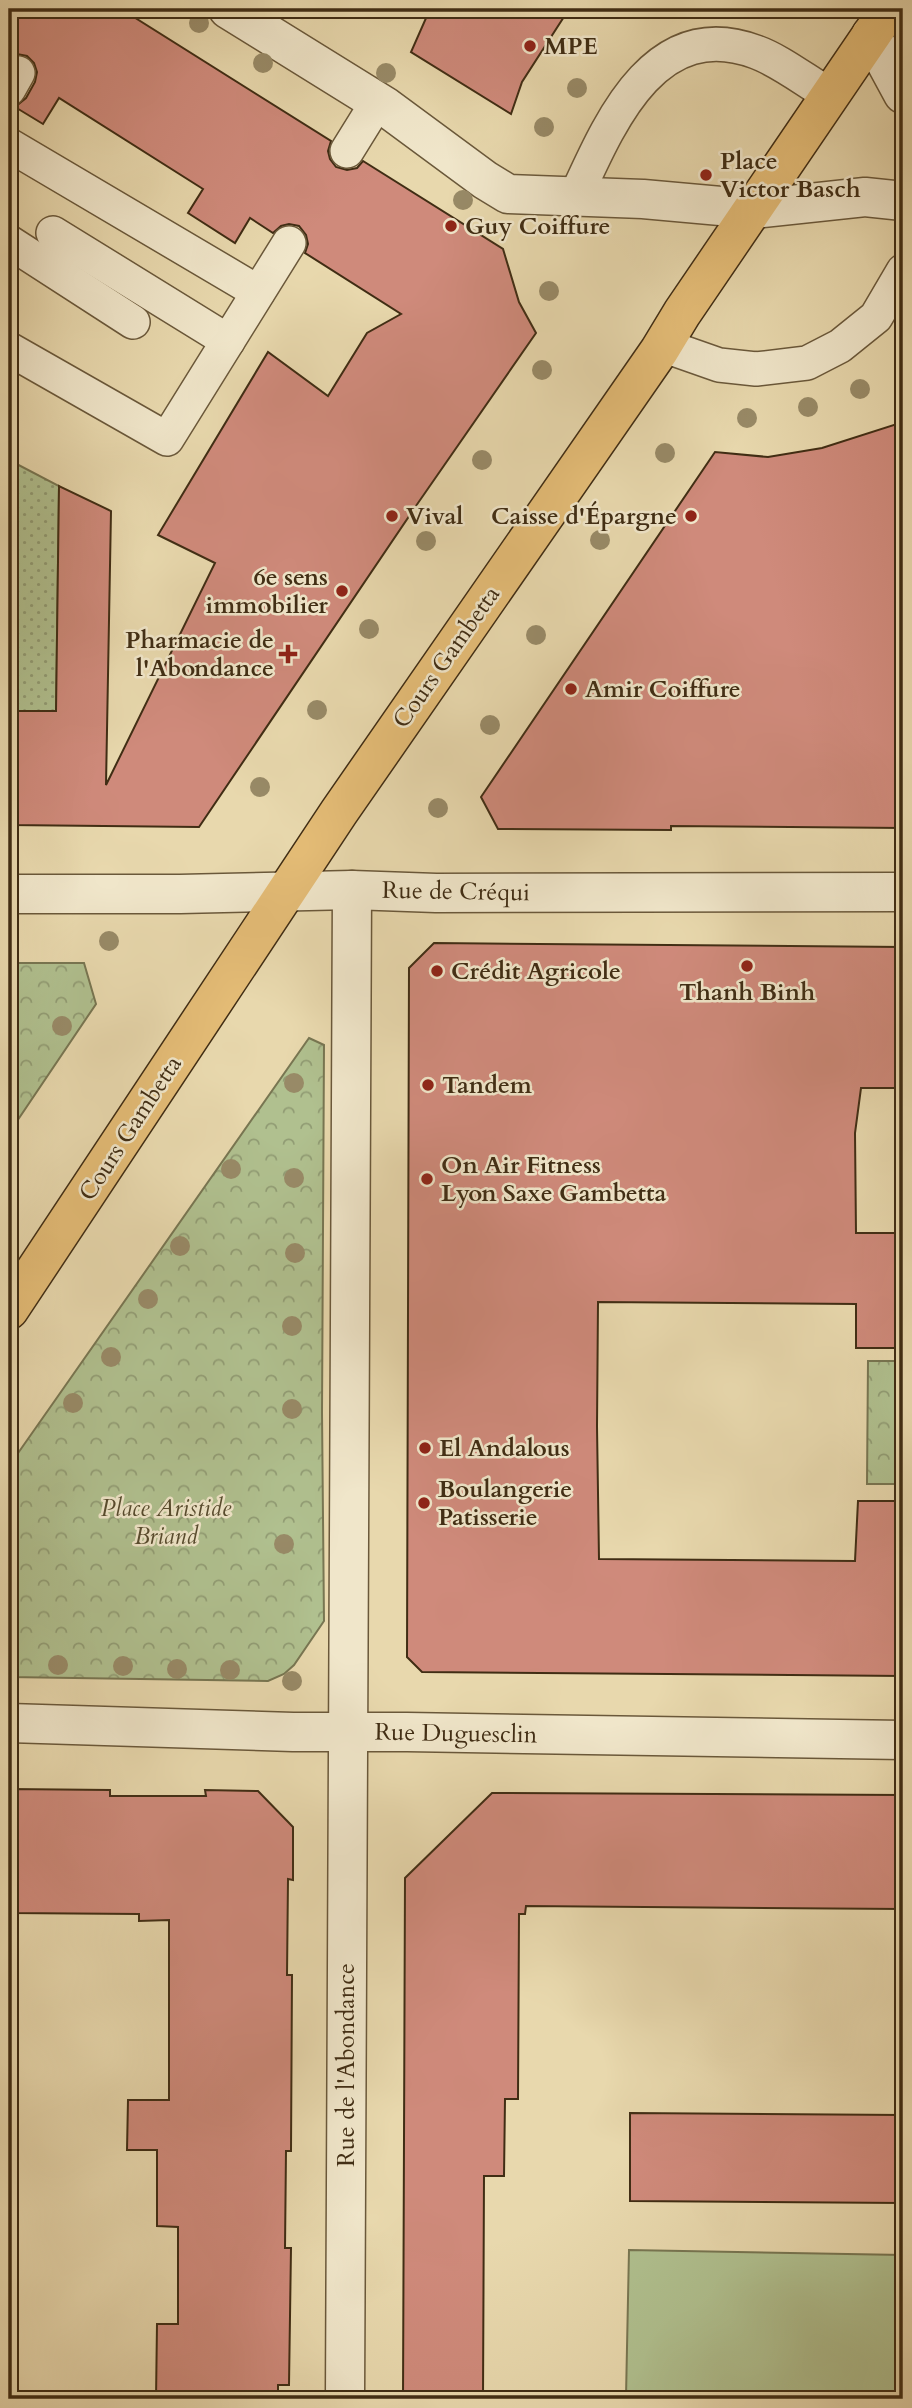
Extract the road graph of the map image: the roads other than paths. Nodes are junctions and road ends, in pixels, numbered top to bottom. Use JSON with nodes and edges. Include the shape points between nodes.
{"nodes":[{"id":1,"x":228,"y":9,"type":"edge"},
{"id":2,"x":880,"y":22,"type":"edge"},
{"id":3,"x":903,"y":94,"type":"edge"},
{"id":4,"x":830,"y":96,"type":"junction"},
{"id":5,"x":378,"y":101,"type":"junction"},
{"id":6,"x":9,"y":145,"type":"edge"},
{"id":7,"x":348,"y":151,"type":"dead end"},
{"id":8,"x":575,"y":198,"type":"junction"},
{"id":9,"x":903,"y":201,"type":"edge"},
{"id":10,"x":754,"y":209,"type":"junction"},
{"id":11,"x":52,"y":233,"type":"dead end"},
{"id":12,"x":9,"y":242,"type":"edge"},
{"id":13,"x":289,"y":243,"type":"dead end"},
{"id":14,"x":903,"y":271,"type":"edge"},
{"id":15,"x":258,"y":292,"type":"junction"},
{"id":16,"x":133,"y":322,"type":"dead end"},
{"id":17,"x":228,"y":341,"type":"junction"},
{"id":18,"x":663,"y":345,"type":"junction"},
{"id":19,"x":9,"y":349,"type":"edge"},
{"id":20,"x":287,"y":890,"type":"junction"},
{"id":21,"x":352,"y":890,"type":"junction"},
{"id":22,"x":903,"y":892,"type":"edge"},
{"id":23,"x":9,"y":894,"type":"edge"},
{"id":24,"x":9,"y":1310,"type":"edge"},
{"id":25,"x":9,"y":1723,"type":"edge"},
{"id":26,"x":348,"y":1732,"type":"junction"},
{"id":27,"x":903,"y":1740,"type":"edge"},
{"id":28,"x":345,"y":2399,"type":"edge"}],
"edges":[{"from":1,"to":5,"type":"street"},
{"from":2,"to":3,"type":"street"},
{"from":2,"to":4,"type":"main road","name":"Cours Gambetta"},
{"from":4,"to":8,"type":"lane","via":[[760,53],[729,44],[697,44],[659,62],[629,95]]},
{"from":4,"to":10,"type":"main road","name":"Cours Gambetta"},
{"from":5,"to":7,"type":"lane"},
{"from":5,"to":8,"type":"street","via":[[508,194]]},
{"from":6,"to":15,"type":"lane"},
{"from":8,"to":10,"type":"street"},
{"from":9,"to":10,"type":"street","via":[[865,197]]},
{"from":10,"to":18,"type":"main road","name":"Cours Gambetta"},
{"from":11,"to":17,"type":"lane"},
{"from":12,"to":16,"type":"lane"},
{"from":13,"to":15,"type":"lane"},
{"from":14,"to":18,"type":"lane","via":[[876,317],[840,346],[807,363],[756,369],[719,365]]},
{"from":15,"to":17,"type":"lane"},
{"from":17,"to":19,"type":"lane","via":[[167,439]]},
{"from":18,"to":20,"type":"main road","name":"Cours Gambetta"},
{"from":20,"to":21,"type":"street","name":"Rue de Créqui"},
{"from":20,"to":23,"type":"street","name":"Rue de Créqui"},
{"from":20,"to":24,"type":"main road","name":"Cours Gambetta"},
{"from":21,"to":22,"type":"street","name":"Rue de Créqui"},
{"from":21,"to":26,"type":"street"},
{"from":25,"to":26,"type":"street","name":"Rue Duguesclin"},
{"from":26,"to":27,"type":"street","name":"Rue Duguesclin"},
{"from":26,"to":28,"type":"street","name":"Rue de l'Abondance"}]}
